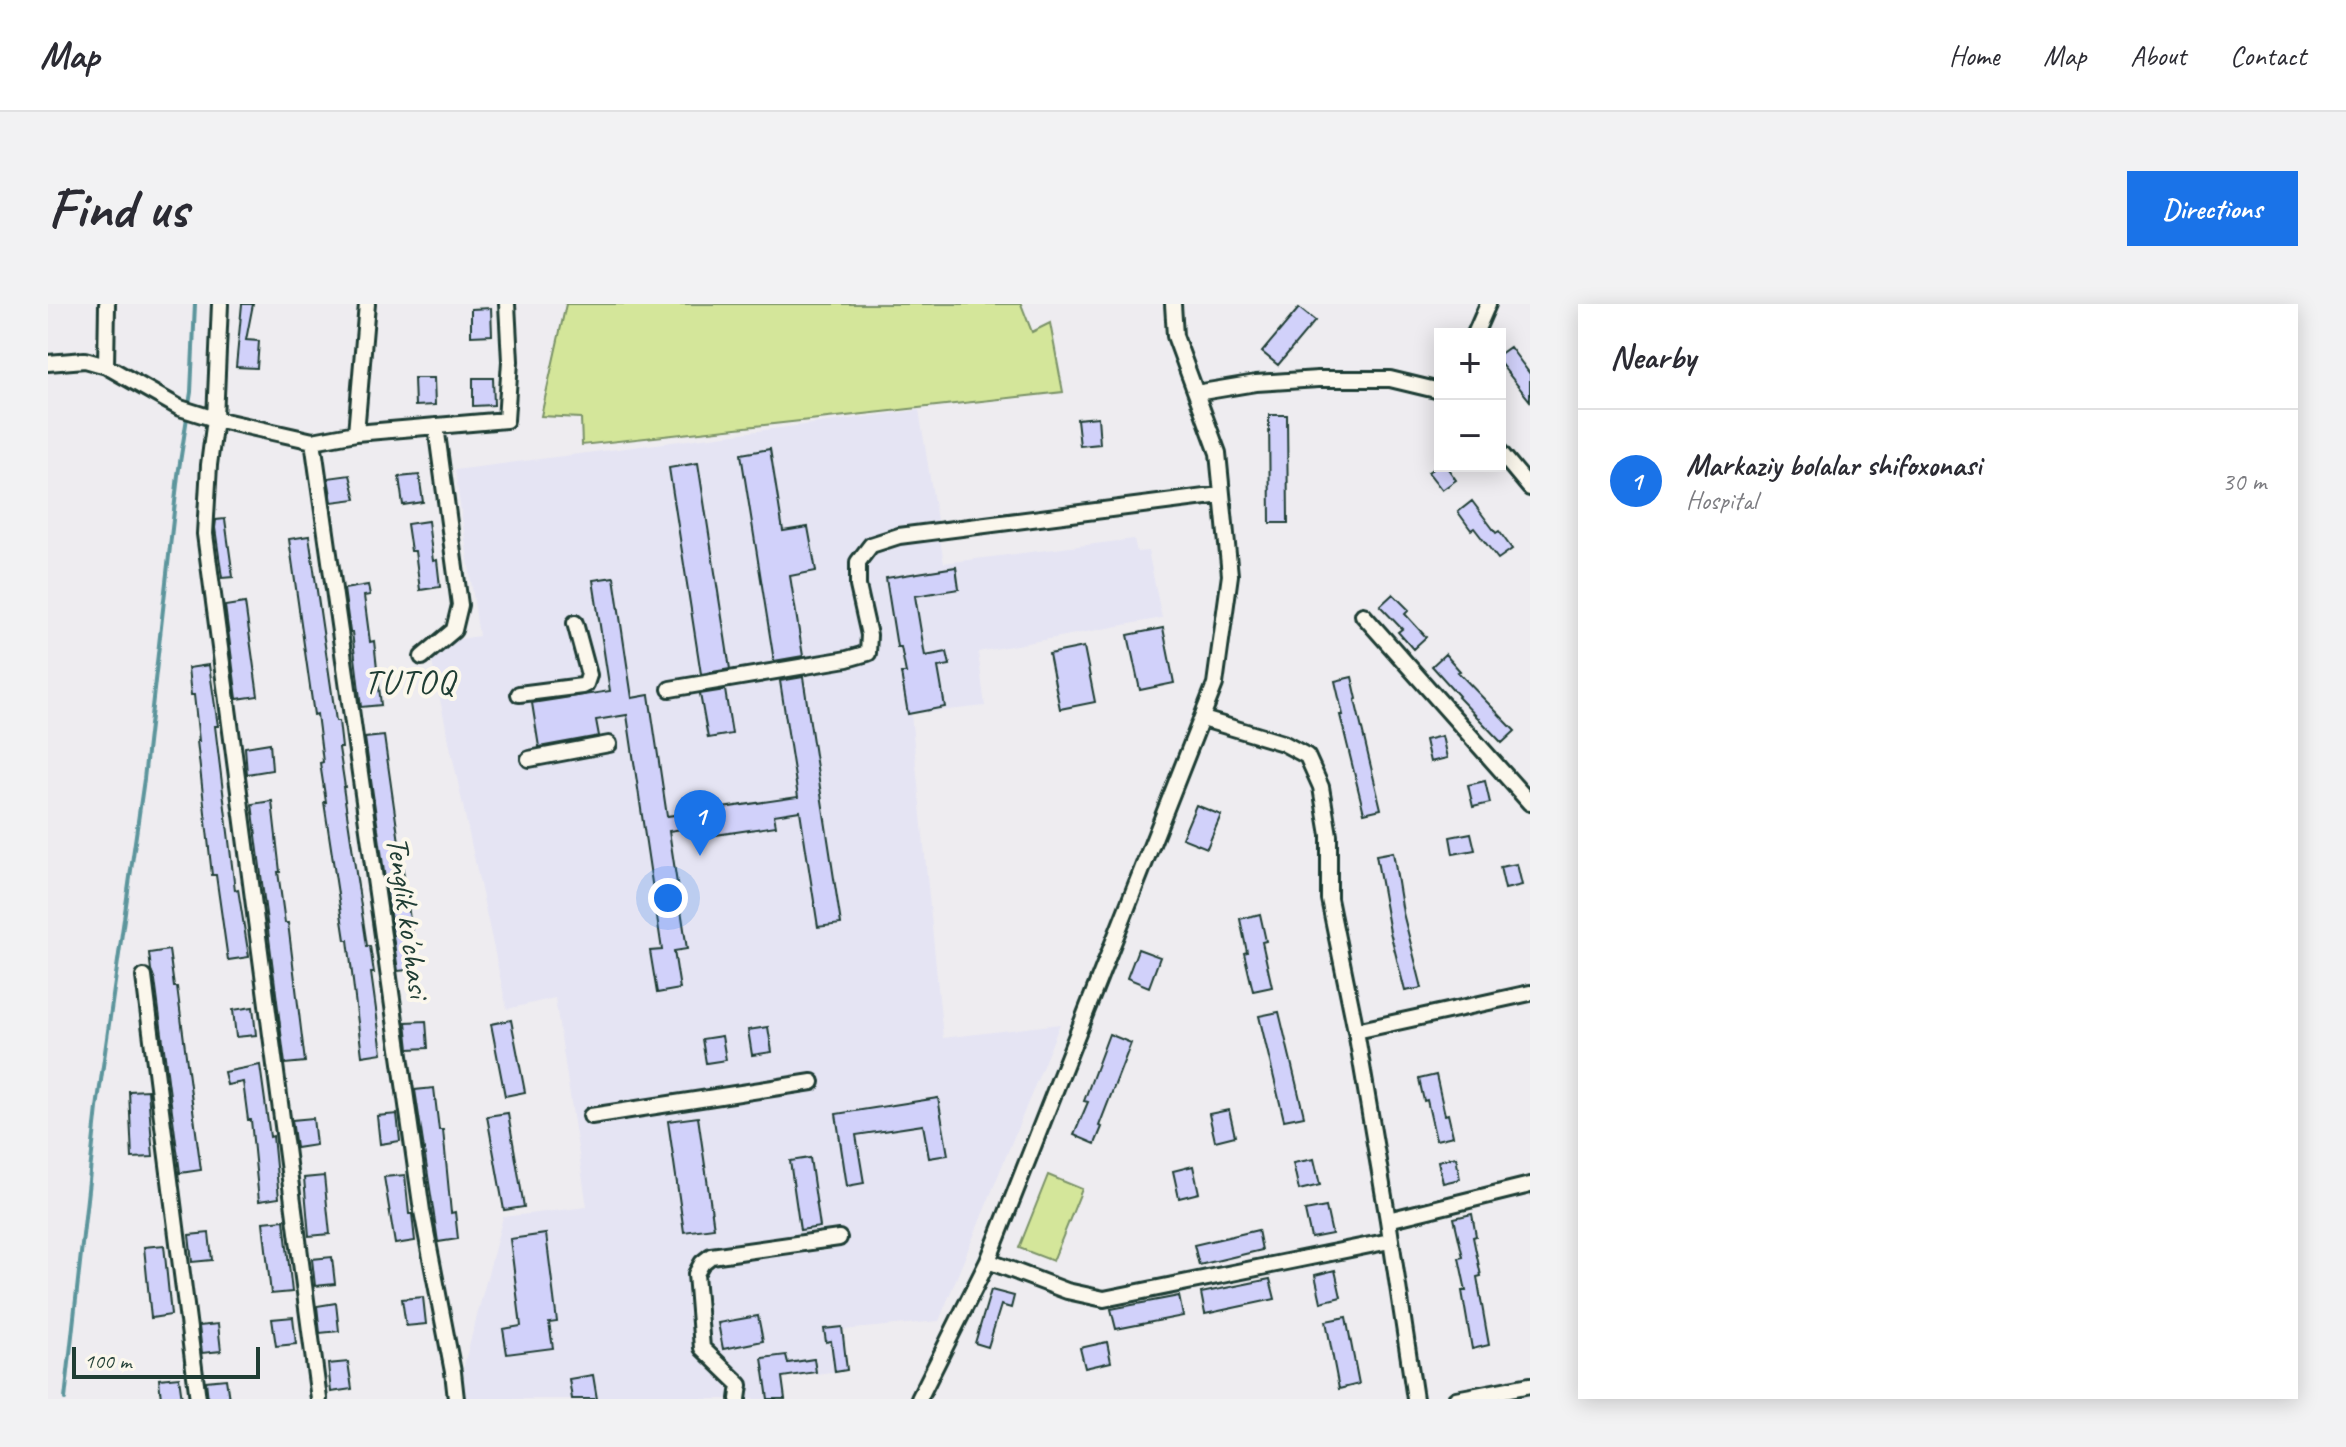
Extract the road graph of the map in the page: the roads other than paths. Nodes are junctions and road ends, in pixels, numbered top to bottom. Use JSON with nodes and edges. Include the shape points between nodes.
{"nodes":[{"id":1,"x":107,"y":304,"type":"edge"},
{"id":2,"x":220,"y":304,"type":"edge"},
{"id":3,"x":367,"y":304,"type":"edge"},
{"id":4,"x":507,"y":304,"type":"edge"},
{"id":5,"x":1173,"y":304,"type":"edge"},
{"id":6,"x":1488,"y":304,"type":"edge"},
{"id":7,"x":1478,"y":328,"type":"edge"},
{"id":8,"x":48,"y":363,"type":"edge"},
{"id":9,"x":106,"y":366,"type":"junction"},
{"id":10,"x":1434,"y":390,"type":"edge"},
{"id":11,"x":1196,"y":393,"type":"junction"},
{"id":12,"x":209,"y":417,"type":"junction"},
{"id":13,"x":436,"y":426,"type":"junction"},
{"id":14,"x":356,"y":433,"type":"junction"},
{"id":15,"x":313,"y":441,"type":"junction"},
{"id":16,"x":1506,"y":459,"type":"edge"},
{"id":17,"x":1530,"y":488,"type":"edge"},
{"id":18,"x":1221,"y":495,"type":"junction"},
{"id":19,"x":1363,"y":615,"type":"dead end"},
{"id":20,"x":575,"y":623,"type":"dead end"},
{"id":21,"x":422,"y":657,"type":"dead end"},
{"id":22,"x":670,"y":689,"type":"dead end"},
{"id":23,"x":519,"y":694,"type":"dead end"},
{"id":24,"x":1203,"y":719,"type":"junction"},
{"id":25,"x":609,"y":744,"type":"dead end"},
{"id":26,"x":529,"y":759,"type":"dead end"},
{"id":27,"x":1530,"y":803,"type":"edge"},
{"id":28,"x":144,"y":977,"type":"dead end"},
{"id":29,"x":1530,"y":993,"type":"edge"},
{"id":30,"x":1356,"y":1031,"type":"junction"},
{"id":31,"x":812,"y":1082,"type":"dead end"},
{"id":32,"x":591,"y":1116,"type":"dead end"},
{"id":33,"x":1530,"y":1185,"type":"edge"},
{"id":34,"x":1388,"y":1220,"type":"junction"},
{"id":35,"x":839,"y":1238,"type":"dead end"},
{"id":36,"x":1390,"y":1241,"type":"junction"},
{"id":37,"x":988,"y":1261,"type":"junction"},
{"id":38,"x":1525,"y":1390,"type":"edge"},
{"id":39,"x":198,"y":1399,"type":"edge"},
{"id":40,"x":319,"y":1399,"type":"edge"},
{"id":41,"x":456,"y":1399,"type":"edge"},
{"id":42,"x":738,"y":1399,"type":"edge"},
{"id":43,"x":919,"y":1399,"type":"edge"},
{"id":44,"x":1415,"y":1399,"type":"edge"},
{"id":45,"x":1456,"y":1399,"type":"edge"}],
"edges":[{"from":1,"to":9,"type":"street"},
{"from":2,"to":12,"type":"street"},
{"from":3,"to":14,"type":"street"},
{"from":4,"to":13,"type":"street","via":[[506,420]]},
{"from":5,"to":11,"type":"street","via":[[1175,336]]},
{"from":6,"to":7,"type":"street"},
{"from":8,"to":9,"type":"street","via":[[85,360]]},
{"from":9,"to":12,"type":"street","via":[[180,408]]},
{"from":10,"to":11,"type":"street","via":[[1390,379],[1318,379]]},
{"from":11,"to":18,"type":"street","via":[[1218,453]]},
{"from":12,"to":15,"type":"street"},
{"from":12,"to":40,"type":"street","via":[[205,534]]},
{"from":13,"to":14,"type":"street"},
{"from":13,"to":21,"type":"street","via":[[460,605],[454,630]]},
{"from":14,"to":15,"type":"street"},
{"from":15,"to":41,"type":"street","name":"Tenglik ko'chasi","via":[[422,1211]]},
{"from":16,"to":17,"type":"street"},
{"from":18,"to":22,"type":"street","via":[[899,536],[871,545],[858,562],[868,653]]},
{"from":18,"to":24,"type":"street","via":[[1230,575],[1215,684]]},
{"from":19,"to":27,"type":"street"},
{"from":20,"to":23,"type":"street","via":[[589,675],[586,684]]},
{"from":24,"to":30,"type":"street","via":[[1283,743],[1307,756],[1321,787],[1329,835],[1329,899]]},
{"from":24,"to":37,"type":"street"},
{"from":25,"to":26,"type":"street"},
{"from":28,"to":39,"type":"street"},
{"from":29,"to":30,"type":"street"},
{"from":30,"to":34,"type":"street"},
{"from":31,"to":32,"type":"street"},
{"from":33,"to":34,"type":"street"},
{"from":34,"to":36,"type":"street"},
{"from":35,"to":42,"type":"street","via":[[711,1256],[702,1263],[696,1274],[702,1348],[740,1385]]},
{"from":36,"to":37,"type":"street","via":[[1104,1299]]},
{"from":36,"to":44,"type":"street"},
{"from":37,"to":43,"type":"street"},
{"from":38,"to":45,"type":"street"}]}
